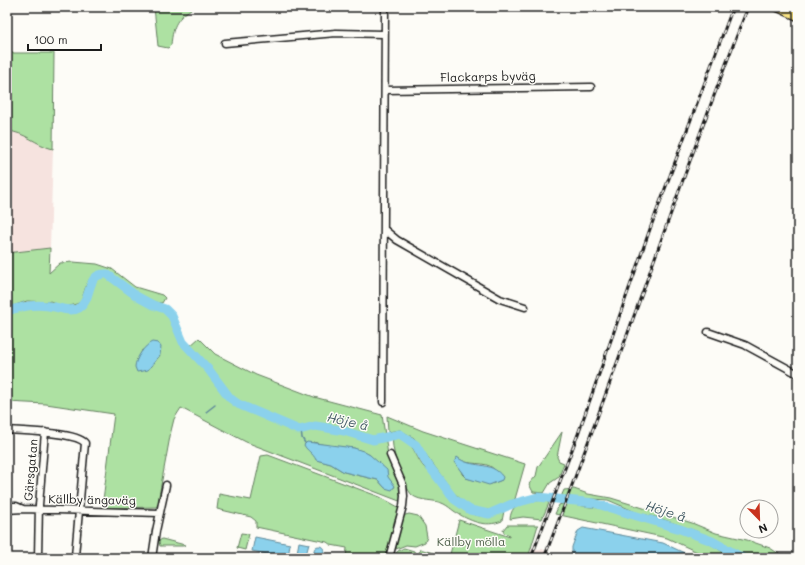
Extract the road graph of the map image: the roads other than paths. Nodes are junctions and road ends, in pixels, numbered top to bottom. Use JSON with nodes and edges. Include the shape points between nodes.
{"nodes":[{"id":1,"x":385,"y":7,"type":"edge"},
{"id":2,"x":778,"y":7,"type":"edge"},
{"id":3,"x":798,"y":16,"type":"edge"},
{"id":4,"x":384,"y":34,"type":"junction"},
{"id":5,"x":226,"y":43,"type":"dead end"},
{"id":6,"x":591,"y":87,"type":"dead end"},
{"id":7,"x":385,"y":90,"type":"junction"},
{"id":8,"x":385,"y":230,"type":"junction"},
{"id":9,"x":525,"y":307,"type":"dead end"},
{"id":10,"x":708,"y":332,"type":"dead end"},
{"id":11,"x":798,"y":374,"type":"edge"},
{"id":12,"x":383,"y":402,"type":"dead end"},
{"id":13,"x":7,"y":430,"type":"edge"},
{"id":14,"x":45,"y":432,"type":"junction"},
{"id":15,"x":390,"y":454,"type":"dead end"},
{"id":16,"x":166,"y":485,"type":"dead end"},
{"id":17,"x":7,"y":506,"type":"edge"},
{"id":18,"x":23,"y":509,"type":"junction"},
{"id":19,"x":7,"y":510,"type":"edge"},
{"id":20,"x":39,"y":510,"type":"junction"},
{"id":21,"x":79,"y":511,"type":"junction"},
{"id":22,"x":160,"y":513,"type":"junction"},
{"id":23,"x":75,"y":556,"type":"dead end"},
{"id":24,"x":38,"y":557,"type":"dead end"},
{"id":25,"x":152,"y":558,"type":"edge"},
{"id":26,"x":390,"y":558,"type":"edge"}],
"edges":[{"from":1,"to":4,"type":"street"},
{"from":2,"to":3,"type":"main road"},
{"from":4,"to":5,"type":"street","via":[[336,33]]},
{"from":4,"to":7,"type":"street"},
{"from":6,"to":7,"type":"street","name":"Flackarps byväg"},
{"from":7,"to":8,"type":"street"},
{"from":8,"to":9,"type":"street","via":[[397,240],[500,299]]},
{"from":8,"to":12,"type":"street"},
{"from":10,"to":11,"type":"street","via":[[746,345]]},
{"from":13,"to":14,"type":"street"},
{"from":14,"to":20,"type":"street","name":"Gärsgatan"},
{"from":14,"to":21,"type":"street","via":[[77,437],[84,443]]},
{"from":15,"to":26,"type":"street","via":[[402,485],[404,500]]},
{"from":16,"to":22,"type":"street"},
{"from":17,"to":18,"type":"street","name":"Källby ängaväg"},
{"from":18,"to":19,"type":"street","name":"Källby ängaväg"},
{"from":18,"to":20,"type":"street","name":"Källby ängaväg"},
{"from":20,"to":21,"type":"street","name":"Källby ängaväg"},
{"from":20,"to":24,"type":"street","name":"Gärsgatan"},
{"from":21,"to":22,"type":"street","name":"Källby ängaväg"},
{"from":21,"to":23,"type":"street"},
{"from":22,"to":25,"type":"street"}]}
